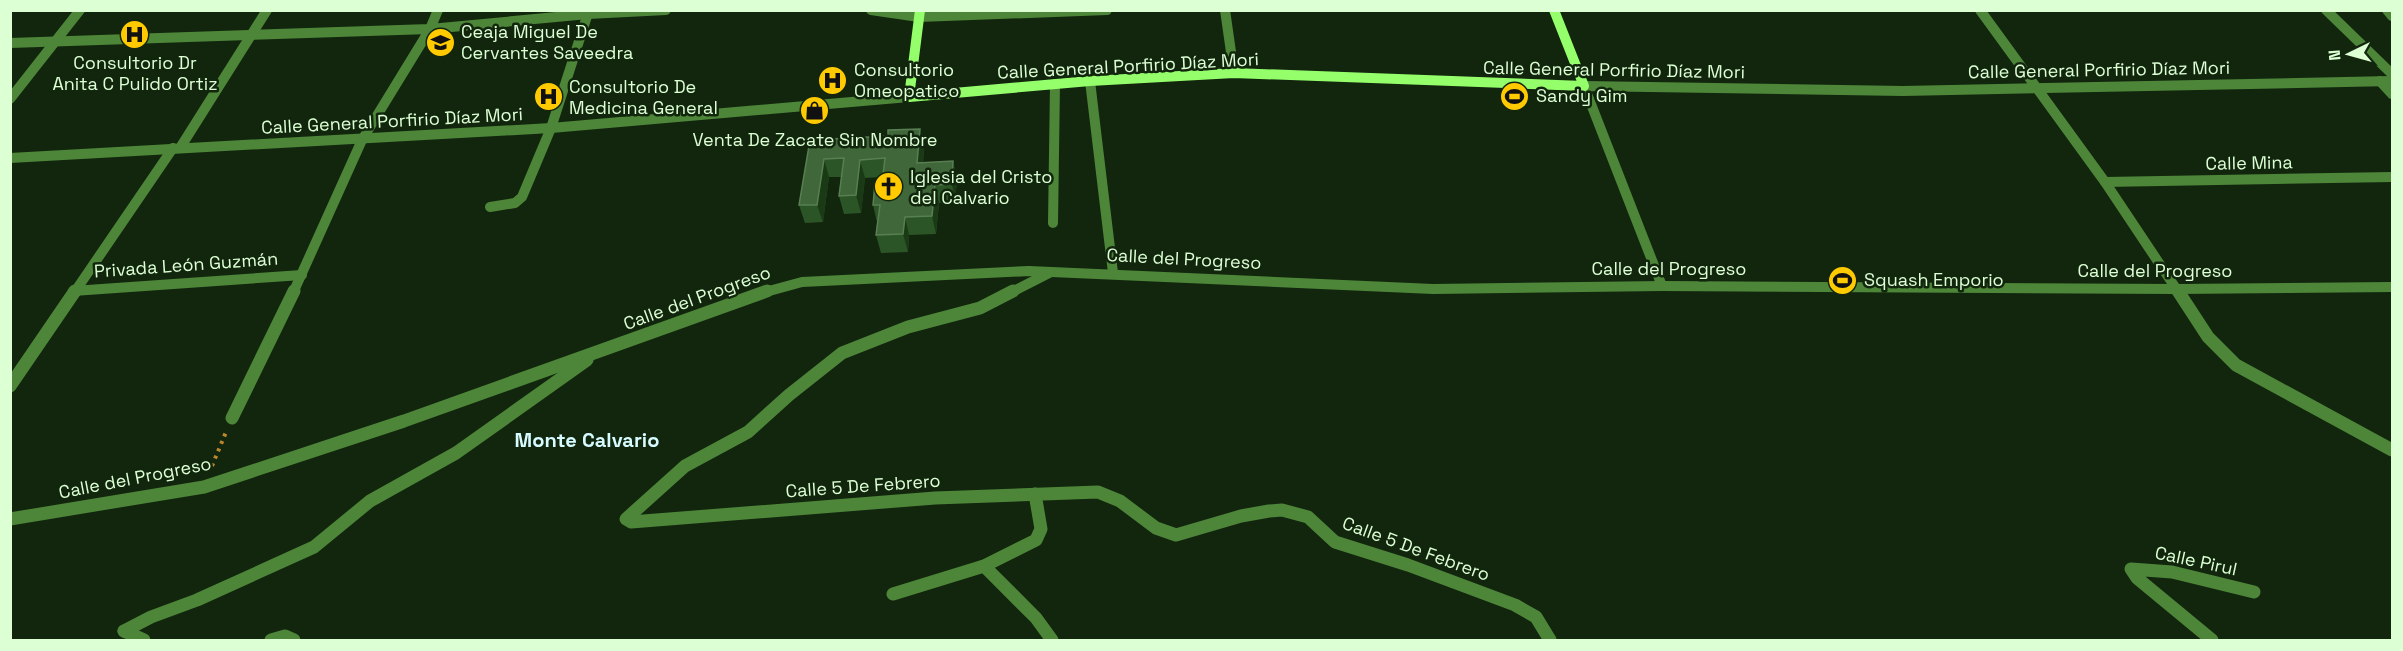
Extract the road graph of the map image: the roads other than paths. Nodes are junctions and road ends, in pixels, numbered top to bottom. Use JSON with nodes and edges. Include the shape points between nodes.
{"nodes":[{"id":1,"x":80,"y":10,"type":"edge"},
{"id":2,"x":267,"y":10,"type":"edge"},
{"id":3,"x":438,"y":10,"type":"edge"},
{"id":4,"x":666,"y":10,"type":"edge"},
{"id":5,"x":871,"y":10,"type":"edge"},
{"id":6,"x":1107,"y":10,"type":"edge"},
{"id":7,"x":1225,"y":10,"type":"edge"},
{"id":8,"x":1554,"y":10,"type":"edge"},
{"id":9,"x":1980,"y":10,"type":"edge"},
{"id":10,"x":2326,"y":10,"type":"edge"},
{"id":11,"x":2386,"y":10,"type":"edge"},
{"id":12,"x":589,"y":12,"type":"edge"},
{"id":13,"x":1054,"y":12,"type":"edge"},
{"id":14,"x":920,"y":14,"type":"edge"},
{"id":15,"x":2392,"y":16,"type":"edge"},
{"id":16,"x":430,"y":29,"type":"junction"},
{"id":17,"x":253,"y":35,"type":"junction"},
{"id":18,"x":56,"y":41,"type":"junction"},
{"id":19,"x":10,"y":42,"type":"edge"},
{"id":20,"x":1234,"y":73,"type":"junction"},
{"id":21,"x":2392,"y":74,"type":"edge"},
{"id":22,"x":1090,"y":81,"type":"junction"},
{"id":23,"x":2380,"y":81,"type":"junction"},
{"id":24,"x":2392,"y":81,"type":"edge"},
{"id":25,"x":1055,"y":84,"type":"junction"},
{"id":26,"x":1584,"y":86,"type":"junction"},
{"id":27,"x":2035,"y":88,"type":"junction"},
{"id":28,"x":2392,"y":94,"type":"edge"},
{"id":29,"x":909,"y":97,"type":"junction"},
{"id":30,"x":10,"y":99,"type":"edge"},
{"id":31,"x":551,"y":128,"type":"junction"},
{"id":32,"x":362,"y":140,"type":"junction"},
{"id":33,"x":176,"y":148,"type":"junction"},
{"id":34,"x":10,"y":158,"type":"edge"},
{"id":35,"x":2392,"y":177,"type":"edge"},
{"id":36,"x":2105,"y":182,"type":"junction"},
{"id":37,"x":490,"y":207,"type":"dead end"},
{"id":38,"x":1053,"y":223,"type":"dead end"},
{"id":39,"x":1051,"y":272,"type":"junction"},
{"id":40,"x":1113,"y":273,"type":"junction"},
{"id":41,"x":302,"y":275,"type":"junction"},
{"id":42,"x":1662,"y":286,"type":"junction"},
{"id":43,"x":2392,"y":287,"type":"edge"},
{"id":44,"x":2175,"y":289,"type":"junction"},
{"id":45,"x":73,"y":291,"type":"junction"},
{"id":46,"x":595,"y":354,"type":"junction"},
{"id":47,"x":10,"y":386,"type":"edge"},
{"id":48,"x":232,"y":418,"type":"road end"},
{"id":49,"x":2392,"y":450,"type":"edge"},
{"id":50,"x":1035,"y":494,"type":"junction"},
{"id":51,"x":10,"y":519,"type":"edge"},
{"id":52,"x":984,"y":566,"type":"junction"},
{"id":53,"x":2254,"y":592,"type":"dead end"},
{"id":54,"x":893,"y":594,"type":"dead end"},
{"id":55,"x":144,"y":640,"type":"edge"},
{"id":56,"x":271,"y":640,"type":"edge"},
{"id":57,"x":294,"y":640,"type":"edge"},
{"id":58,"x":1052,"y":640,"type":"edge"},
{"id":59,"x":1550,"y":640,"type":"edge"},
{"id":60,"x":2212,"y":640,"type":"edge"}],
"edges":[{"from":1,"to":18,"type":"street"},
{"from":2,"to":17,"type":"street"},
{"from":3,"to":16,"type":"street"},
{"from":4,"to":12,"type":"street"},
{"from":5,"to":14,"type":"street"},
{"from":6,"to":13,"type":"street"},
{"from":7,"to":20,"type":"street"},
{"from":8,"to":26,"type":"street"},
{"from":9,"to":27,"type":"street"},
{"from":10,"to":21,"type":"street"},
{"from":11,"to":15,"type":"street"},
{"from":12,"to":16,"type":"street"},
{"from":12,"to":31,"type":"street"},
{"from":13,"to":14,"type":"street"},
{"from":14,"to":29,"type":"street"},
{"from":16,"to":17,"type":"street"},
{"from":16,"to":32,"type":"street"},
{"from":17,"to":18,"type":"street"},
{"from":17,"to":33,"type":"street"},
{"from":18,"to":19,"type":"street"},
{"from":18,"to":30,"type":"street"},
{"from":20,"to":22,"type":"street","name":"Calle General Porfirio Díaz Mori"},
{"from":20,"to":26,"type":"street","name":"Calle General Porfirio Díaz Mori"},
{"from":22,"to":25,"type":"street","name":"Calle General Porfirio Díaz Mori"},
{"from":22,"to":40,"type":"street"},
{"from":23,"to":24,"type":"street","name":"Calle General Porfirio Díaz Mori"},
{"from":23,"to":27,"type":"street","name":"Calle General Porfirio Díaz Mori"},
{"from":23,"to":28,"type":"street"},
{"from":25,"to":29,"type":"street","name":"Calle General Porfirio Díaz Mori"},
{"from":25,"to":38,"type":"street"},
{"from":26,"to":27,"type":"street","name":"Calle General Porfirio Díaz Mori","via":[[1903,91]]},
{"from":26,"to":42,"type":"street"},
{"from":27,"to":36,"type":"street"},
{"from":29,"to":31,"type":"street","name":"Calle General Porfirio Díaz Mori"},
{"from":31,"to":32,"type":"street","name":"Calle General Porfirio Díaz Mori"},
{"from":31,"to":37,"type":"street","via":[[522,197],[515,203]]},
{"from":32,"to":33,"type":"street","name":"Calle General Porfirio Díaz Mori"},
{"from":32,"to":41,"type":"street"},
{"from":33,"to":34,"type":"street","name":"Calle General Porfirio Díaz Mori"},
{"from":33,"to":45,"type":"street"},
{"from":35,"to":36,"type":"street","name":"Calle Mina"},
{"from":36,"to":44,"type":"street"},
{"from":39,"to":40,"type":"street","name":"Calle del Progreso"},
{"from":39,"to":46,"type":"street","name":"Calle del Progreso","via":[[802,282],[758,294]]},
{"from":39,"to":50,"type":"street","name":"Calle 5 De Febrero","via":[[980,308],[908,327],[842,353],[748,432],[685,466],[626,519],[631,522]]},
{"from":40,"to":42,"type":"street","name":"Calle del Progreso","via":[[1433,289]]},
{"from":41,"to":45,"type":"street","name":"Privada León Guzmán"},
{"from":41,"to":48,"type":"street"},
{"from":42,"to":44,"type":"street","name":"Calle del Progreso"},
{"from":43,"to":44,"type":"street","name":"Calle del Progreso"},
{"from":44,"to":49,"type":"street","via":[[2225,355],[2258,379]]},
{"from":45,"to":47,"type":"street"},
{"from":46,"to":51,"type":"street","name":"Calle del Progreso","via":[[204,486]]},
{"from":46,"to":55,"type":"street","via":[[456,453],[370,501],[314,547],[124,631]]},
{"from":50,"to":52,"type":"street","via":[[1041,529],[1036,540]]},
{"from":50,"to":59,"type":"street","name":"Calle 5 De Febrero","via":[[1112,495],[1158,529],[1176,535],[1269,511],[1308,517],[1335,542],[1515,605],[1536,616]]},
{"from":52,"to":54,"type":"street"},
{"from":52,"to":58,"type":"street","via":[[1036,618]]},
{"from":53,"to":60,"type":"street","name":"Calle Pirul","via":[[2192,576],[2131,569],[2137,579]]},
{"from":56,"to":57,"type":"street","via":[[285,636]]}]}
